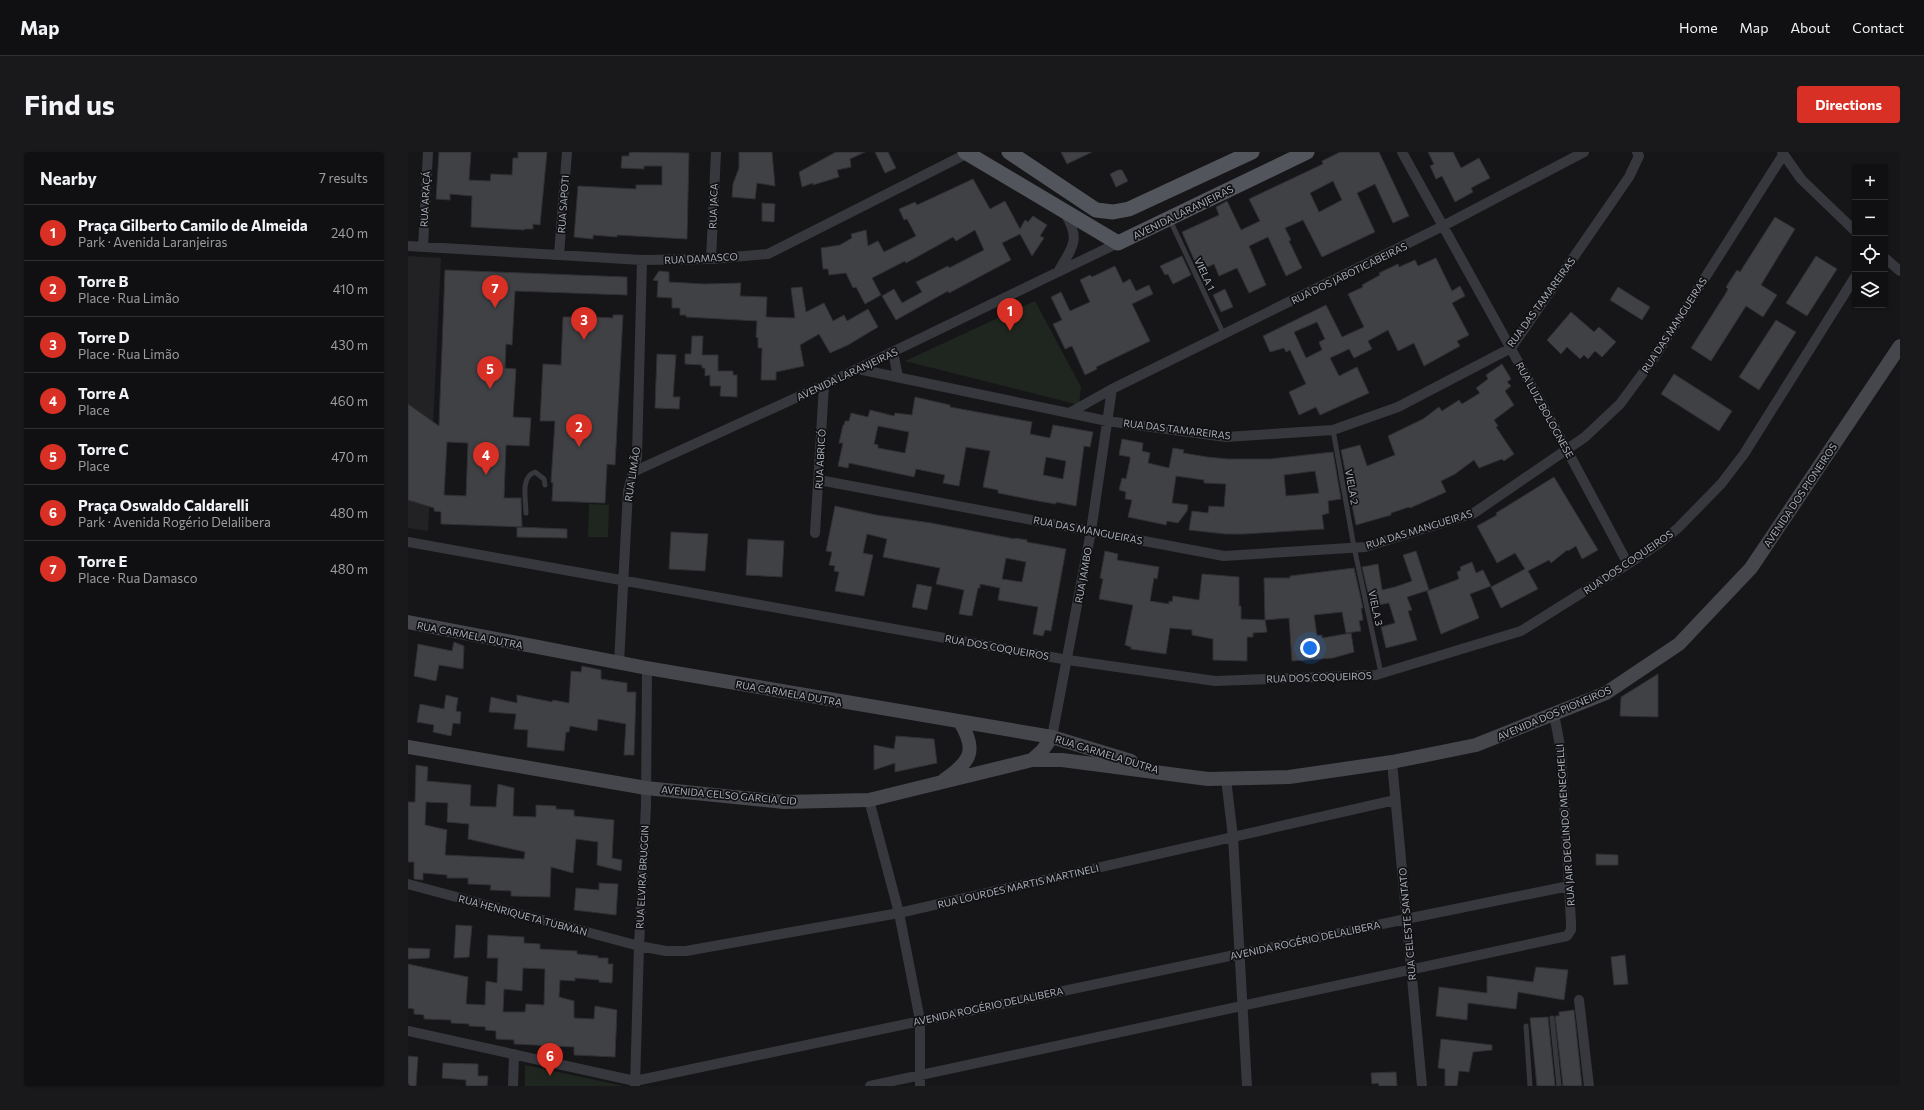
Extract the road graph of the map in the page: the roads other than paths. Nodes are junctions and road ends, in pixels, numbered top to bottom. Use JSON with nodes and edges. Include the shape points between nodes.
{"nodes":[{"id":1,"x":428,"y":152,"type":"edge"},
{"id":2,"x":566,"y":152,"type":"edge"},
{"id":3,"x":716,"y":152,"type":"edge"},
{"id":4,"x":967,"y":152,"type":"edge"},
{"id":5,"x":1009,"y":152,"type":"edge"},
{"id":6,"x":1252,"y":152,"type":"edge"},
{"id":7,"x":1307,"y":152,"type":"edge"},
{"id":8,"x":1402,"y":152,"type":"edge"},
{"id":9,"x":1584,"y":152,"type":"edge"},
{"id":10,"x":1637,"y":152,"type":"edge"},
{"id":11,"x":1783,"y":153,"type":"edge"},
{"id":12,"x":1064,"y":211,"type":"junction"},
{"id":13,"x":1170,"y":220,"type":"junction"},
{"id":14,"x":1443,"y":226,"type":"junction"},
{"id":15,"x":1852,"y":228,"type":"edge"},
{"id":16,"x":1118,"y":243,"type":"junction"},
{"id":17,"x":408,"y":246,"type":"edge"},
{"id":18,"x":423,"y":247,"type":"junction"},
{"id":19,"x":559,"y":255,"type":"junction"},
{"id":20,"x":711,"y":259,"type":"junction"},
{"id":21,"x":642,"y":260,"type":"junction"},
{"id":22,"x":1888,"y":261,"type":"edge"},
{"id":23,"x":1900,"y":271,"type":"edge"},
{"id":24,"x":1058,"y":272,"type":"junction"},
{"id":25,"x":1852,"y":282,"type":"edge"},
{"id":26,"x":1224,"y":335,"type":"junction"},
{"id":27,"x":1900,"y":346,"type":"edge"},
{"id":28,"x":1511,"y":348,"type":"junction"},
{"id":29,"x":893,"y":352,"type":"junction"},
{"id":30,"x":858,"y":368,"type":"junction"},
{"id":31,"x":898,"y":377,"type":"junction"},
{"id":32,"x":824,"y":385,"type":"junction"},
{"id":33,"x":1112,"y":389,"type":"junction"},
{"id":34,"x":1069,"y":413,"type":"junction"},
{"id":35,"x":1107,"y":421,"type":"junction"},
{"id":36,"x":1333,"y":430,"type":"junction"},
{"id":37,"x":1567,"y":450,"type":"junction"},
{"id":38,"x":633,"y":472,"type":"junction"},
{"id":39,"x":819,"y":480,"type":"junction"},
{"id":40,"x":545,"y":485,"type":"dead end"},
{"id":41,"x":526,"y":513,"type":"dead end"},
{"id":42,"x":1091,"y":531,"type":"junction"},
{"id":43,"x":815,"y":533,"type":"dead end"},
{"id":44,"x":408,"y":542,"type":"edge"},
{"id":45,"x":1354,"y":547,"type":"junction"},
{"id":46,"x":1628,"y":564,"type":"junction"},
{"id":47,"x":623,"y":580,"type":"junction"},
{"id":48,"x":408,"y":622,"type":"edge"},
{"id":49,"x":1068,"y":660,"type":"junction"},
{"id":50,"x":619,"y":663,"type":"junction"},
{"id":51,"x":647,"y":668,"type":"junction"},
{"id":52,"x":1381,"y":673,"type":"junction"},
{"id":53,"x":1554,"y":714,"type":"junction"},
{"id":54,"x":960,"y":722,"type":"junction"},
{"id":55,"x":1052,"y":737,"type":"junction"},
{"id":56,"x":408,"y":747,"type":"edge"},
{"id":57,"x":1032,"y":760,"type":"junction"},
{"id":58,"x":1392,"y":762,"type":"junction"},
{"id":59,"x":1168,"y":773,"type":"junction"},
{"id":60,"x":1226,"y":779,"type":"junction"},
{"id":61,"x":939,"y":783,"type":"junction"},
{"id":62,"x":646,"y":788,"type":"junction"},
{"id":63,"x":869,"y":800,"type":"junction"},
{"id":64,"x":1395,"y":800,"type":"junction"},
{"id":65,"x":1233,"y":837,"type":"junction"},
{"id":66,"x":408,"y":884,"type":"edge"},
{"id":67,"x":1569,"y":886,"type":"junction"},
{"id":68,"x":898,"y":913,"type":"junction"},
{"id":69,"x":1406,"y":919,"type":"junction"},
{"id":70,"x":639,"y":946,"type":"junction"},
{"id":71,"x":1240,"y":953,"type":"junction"},
{"id":72,"x":1411,"y":970,"type":"junction"},
{"id":73,"x":1579,"y":1000,"type":"dead end"},
{"id":74,"x":1243,"y":1006,"type":"junction"},
{"id":75,"x":1552,"y":1018,"type":"dead end"},
{"id":76,"x":920,"y":1020,"type":"junction"},
{"id":77,"x":1526,"y":1026,"type":"dead end"},
{"id":78,"x":408,"y":1031,"type":"edge"},
{"id":79,"x":514,"y":1054,"type":"junction"},
{"id":80,"x":920,"y":1081,"type":"edge"},
{"id":81,"x":635,"y":1083,"type":"edge"},
{"id":82,"x":513,"y":1086,"type":"edge"},
{"id":83,"x":870,"y":1086,"type":"edge"},
{"id":84,"x":1247,"y":1086,"type":"edge"},
{"id":85,"x":1422,"y":1086,"type":"edge"},
{"id":86,"x":1530,"y":1086,"type":"edge"},
{"id":87,"x":1559,"y":1086,"type":"edge"},
{"id":88,"x":1588,"y":1086,"type":"edge"}],
"edges":[{"from":1,"to":18,"type":"street","name":"RUA ARAÇÁ"},
{"from":2,"to":19,"type":"street","name":"RUA SAPOTI"},
{"from":3,"to":20,"type":"street","name":"RUA JACA"},
{"from":4,"to":12,"type":"main road"},
{"from":4,"to":20,"type":"street","name":"RUA DAMASCO","via":[[768,254]]},
{"from":5,"to":6,"type":"main road","via":[[1096,210],[1113,212],[1129,209]]},
{"from":7,"to":13,"type":"main road","name":"AVENIDA LARANJEIRAS"},
{"from":8,"to":14,"type":"street","name":"RUA LUIZ BOLOGNESE"},
{"from":9,"to":14,"type":"street","name":"RUA DOS JABOTICABEIRAS"},
{"from":10,"to":28,"type":"street","name":"RUA DAS TAMAREIRAS","via":[[1639,156],[1629,177]]},
{"from":11,"to":15,"type":"street","name":"RUA DAS MANGUEIRAS","via":[[1801,179]]},
{"from":11,"to":37,"type":"street","name":"RUA DAS MANGUEIRAS","via":[[1654,358],[1620,404]]},
{"from":12,"to":16,"type":"main road"},
{"from":12,"to":24,"type":"street","via":[[1073,226],[1075,239]]},
{"from":13,"to":16,"type":"main road","name":"AVENIDA LARANJEIRAS"},
{"from":13,"to":26,"type":"lane","name":"VIELA 1"},
{"from":14,"to":26,"type":"street","name":"RUA DOS JABOTICABEIRAS"},
{"from":14,"to":28,"type":"street","name":"RUA LUIZ BOLOGNESE"},
{"from":16,"to":24,"type":"street","name":"AVENIDA LARANJEIRAS"},
{"from":17,"to":18,"type":"street","name":"RUA DAMASCO"},
{"from":18,"to":19,"type":"street","name":"RUA DAMASCO"},
{"from":19,"to":21,"type":"street","name":"RUA DAMASCO"},
{"from":20,"to":21,"type":"street","name":"RUA DAMASCO"},
{"from":21,"to":38,"type":"street","name":"RUA LIMÃO","via":[[637,457]]},
{"from":22,"to":23,"type":"street"},
{"from":24,"to":29,"type":"street","name":"AVENIDA LARANJEIRAS"},
{"from":25,"to":46,"type":"street","name":"RUA DOS COQUEIROS","via":[[1744,454],[1721,484],[1678,528]]},
{"from":26,"to":33,"type":"street","name":"RUA DOS JABOTICABEIRAS"},
{"from":27,"to":53,"type":"main road","name":"AVENIDA DOS PIONEIROS","via":[[1751,568],[1678,644],[1606,692]]},
{"from":28,"to":36,"type":"street","name":"RUA DAS TAMAREIRAS","via":[[1398,407]]},
{"from":28,"to":37,"type":"street","name":"RUA LUIZ BOLOGNESE"},
{"from":29,"to":30,"type":"street","name":"AVENIDA LARANJEIRAS"},
{"from":29,"to":31,"type":"street"},
{"from":30,"to":31,"type":"street","name":"RUA DAS TAMAREIRAS"},
{"from":30,"to":32,"type":"street","name":"AVENIDA LARANJEIRAS"},
{"from":31,"to":34,"type":"street","name":"RUA DAS TAMAREIRAS"},
{"from":32,"to":38,"type":"street","name":"AVENIDA LARANJEIRAS"},
{"from":32,"to":39,"type":"street","name":"RUA ABRICÓ"},
{"from":33,"to":34,"type":"street","name":"RUA DOS JABOTICABEIRAS"},
{"from":33,"to":35,"type":"street","name":"RUA JAMBO"},
{"from":34,"to":35,"type":"street","name":"RUA DAS TAMAREIRAS"},
{"from":35,"to":36,"type":"street","name":"RUA DAS TAMAREIRAS","via":[[1226,437]]},
{"from":35,"to":42,"type":"street","name":"RUA JAMBO"},
{"from":36,"to":45,"type":"lane","name":"VIELA 2"},
{"from":37,"to":45,"type":"street","name":"RUA DAS MANGUEIRAS","via":[[1474,513],[1365,547]]},
{"from":37,"to":46,"type":"street","name":"RUA LUIZ BOLOGNESE"},
{"from":38,"to":47,"type":"street","name":"RUA LIMÃO","via":[[628,491]]},
{"from":39,"to":42,"type":"street","name":"RUA DAS MANGUEIRAS"},
{"from":39,"to":43,"type":"street","name":"RUA ABRICÓ"},
{"from":40,"to":41,"type":"lane","via":[[544,479],[535,472],[529,474],[526,479]]},
{"from":42,"to":45,"type":"street","name":"RUA DAS MANGUEIRAS","via":[[1224,556]]},
{"from":42,"to":49,"type":"street","name":"RUA JAMBO"},
{"from":44,"to":47,"type":"street","name":"RUA DOS COQUEIROS"},
{"from":45,"to":52,"type":"lane","name":"VIELA 3"},
{"from":46,"to":52,"type":"street","name":"RUA DOS COQUEIROS","via":[[1521,631]]},
{"from":47,"to":49,"type":"street","name":"RUA DOS COQUEIROS"},
{"from":47,"to":50,"type":"street","name":"RUA LIMÃO"},
{"from":48,"to":50,"type":"main road","name":"RUA CARMELA DUTRA"},
{"from":49,"to":52,"type":"street","name":"RUA DOS COQUEIROS","via":[[1215,681]]},
{"from":49,"to":55,"type":"street","name":"RUA JAMBO"},
{"from":50,"to":51,"type":"main road","name":"RUA CARMELA DUTRA"},
{"from":51,"to":54,"type":"main road","name":"RUA CARMELA DUTRA"},
{"from":51,"to":62,"type":"street","name":"RUA ELVIRA BRUGGIN"},
{"from":53,"to":58,"type":"main road","name":"AVENIDA DOS PIONEIROS","via":[[1476,745]]},
{"from":53,"to":67,"type":"street","name":"RUA JAIR DEOLINDO MENEGHELLI","via":[[1561,751]]},
{"from":54,"to":55,"type":"main road","name":"RUA CARMELA DUTRA"},
{"from":54,"to":61,"type":"main road","via":[[969,737],[970,750],[961,767]]},
{"from":55,"to":57,"type":"main road"},
{"from":55,"to":59,"type":"main road","name":"RUA CARMELA DUTRA"},
{"from":56,"to":62,"type":"main road","name":"AVENIDA CELSO GARCIA CID"},
{"from":57,"to":59,"type":"main road","name":"AVENIDA CELSO GARCIA CID","via":[[1062,760]]},
{"from":57,"to":61,"type":"main road","name":"AVENIDA CELSO GARCIA CID"},
{"from":58,"to":60,"type":"main road","name":"AVENIDA DOS PIONEIROS","via":[[1289,777]]},
{"from":58,"to":64,"type":"street","name":"RUA CELESTE SANTATO"},
{"from":59,"to":60,"type":"main road","name":"AVENIDA DOS PIONEIROS"},
{"from":60,"to":65,"type":"street"},
{"from":61,"to":63,"type":"main road","name":"AVENIDA CELSO GARCIA CID"},
{"from":62,"to":63,"type":"main road","name":"AVENIDA CELSO GARCIA CID","via":[[784,802]]},
{"from":62,"to":70,"type":"street","name":"RUA ELVIRA BRUGGIN"},
{"from":63,"to":68,"type":"street"},
{"from":64,"to":65,"type":"street","name":"RUA LOURDES MARTIS MARTINELI"},
{"from":64,"to":69,"type":"street","name":"RUA CELESTE SANTATO"},
{"from":65,"to":68,"type":"street","name":"RUA LOURDES MARTIS MARTINELI"},
{"from":65,"to":71,"type":"street"},
{"from":66,"to":70,"type":"street","name":"RUA HENRIQUETA TUBMAN"},
{"from":67,"to":69,"type":"street","name":"AVENIDA ROGÉRIO DELALIBERA"},
{"from":67,"to":72,"type":"street","name":"RUA JAIR DEOLINDO MENEGHELLI","via":[[1571,930],[1567,936]]},
{"from":68,"to":70,"type":"street","name":"RUA LOURDES MARTIS MARTINELI","via":[[686,951],[666,951]]},
{"from":68,"to":76,"type":"street"},
{"from":69,"to":71,"type":"street","name":"AVENIDA ROGÉRIO DELALIBERA"},
{"from":69,"to":72,"type":"street","name":"RUA CELESTE SANTATO"},
{"from":70,"to":81,"type":"street","name":"RUA ELVIRA BRUGGIN"},
{"from":71,"to":74,"type":"street"},
{"from":71,"to":76,"type":"street","name":"AVENIDA ROGÉRIO DELALIBERA"},
{"from":72,"to":74,"type":"street"},
{"from":72,"to":85,"type":"street","name":"RUA CELESTE SANTATO"},
{"from":73,"to":88,"type":"street"},
{"from":74,"to":80,"type":"street"},
{"from":74,"to":84,"type":"street"},
{"from":75,"to":87,"type":"lane"},
{"from":76,"to":80,"type":"street"},
{"from":76,"to":81,"type":"street","name":"AVENIDA ROGÉRIO DELALIBERA"},
{"from":77,"to":86,"type":"lane"},
{"from":78,"to":79,"type":"street","name":"AVENIDA ROGÉRIO DELALIBERA"},
{"from":79,"to":81,"type":"street","name":"AVENIDA ROGÉRIO DELALIBERA"},
{"from":79,"to":82,"type":"street"},
{"from":80,"to":83,"type":"street"}]}
